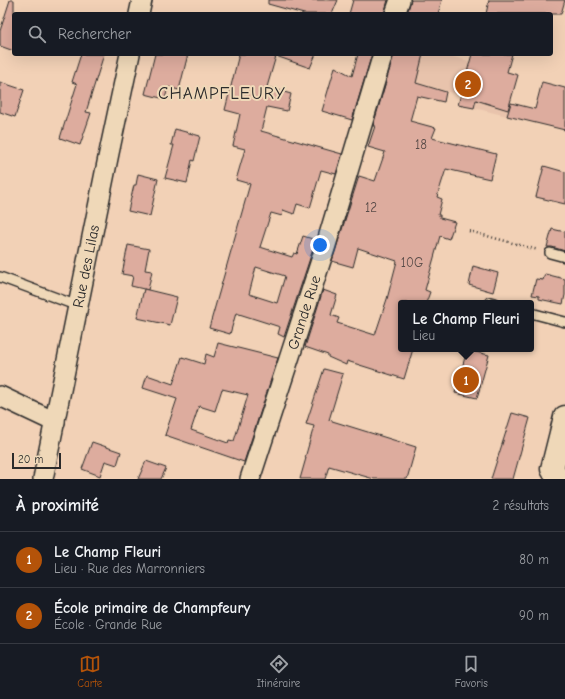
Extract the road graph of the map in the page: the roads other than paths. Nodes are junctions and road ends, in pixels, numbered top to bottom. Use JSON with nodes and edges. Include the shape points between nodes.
{"nodes":[{"id":1,"x":142,"y":0,"type":"edge"},
{"id":2,"x":400,"y":0,"type":"edge"},
{"id":3,"x":139,"y":12,"type":"edge"},
{"id":4,"x":396,"y":12,"type":"edge"},
{"id":5,"x":130,"y":56,"type":"edge"},
{"id":6,"x":382,"y":56,"type":"edge"},
{"id":7,"x":550,"y":253,"type":"road end"},
{"id":8,"x":565,"y":257,"type":"edge"},
{"id":9,"x":0,"y":277,"type":"edge"},
{"id":10,"x":78,"y":306,"type":"junction"},
{"id":11,"x":534,"y":314,"type":"edge"},
{"id":12,"x":565,"y":322,"type":"edge"},
{"id":13,"x":0,"y":396,"type":"edge"},
{"id":14,"x":55,"y":422,"type":"junction"},
{"id":15,"x":565,"y":425,"type":"edge"},
{"id":16,"x":565,"y":470,"type":"edge"},
{"id":17,"x":43,"y":479,"type":"edge"},
{"id":18,"x":250,"y":479,"type":"edge"},
{"id":19,"x":558,"y":479,"type":"edge"}],
"edges":[{"from":1,"to":3,"type":"street"},
{"from":2,"to":4,"type":"street"},
{"from":5,"to":10,"type":"street","name":"Rue des Lilas"},
{"from":6,"to":18,"type":"street","name":"Grande Rue","via":[[326,245]]},
{"from":7,"to":8,"type":"lane"},
{"from":9,"to":10,"type":"lane"},
{"from":10,"to":14,"type":"street","name":"Rue des Lilas"},
{"from":11,"to":12,"type":"lane"},
{"from":13,"to":14,"type":"street"},
{"from":14,"to":17,"type":"street","name":"Rue des Lilas"},
{"from":15,"to":19,"type":"street","via":[[552,468]]},
{"from":16,"to":19,"type":"street"}]}
